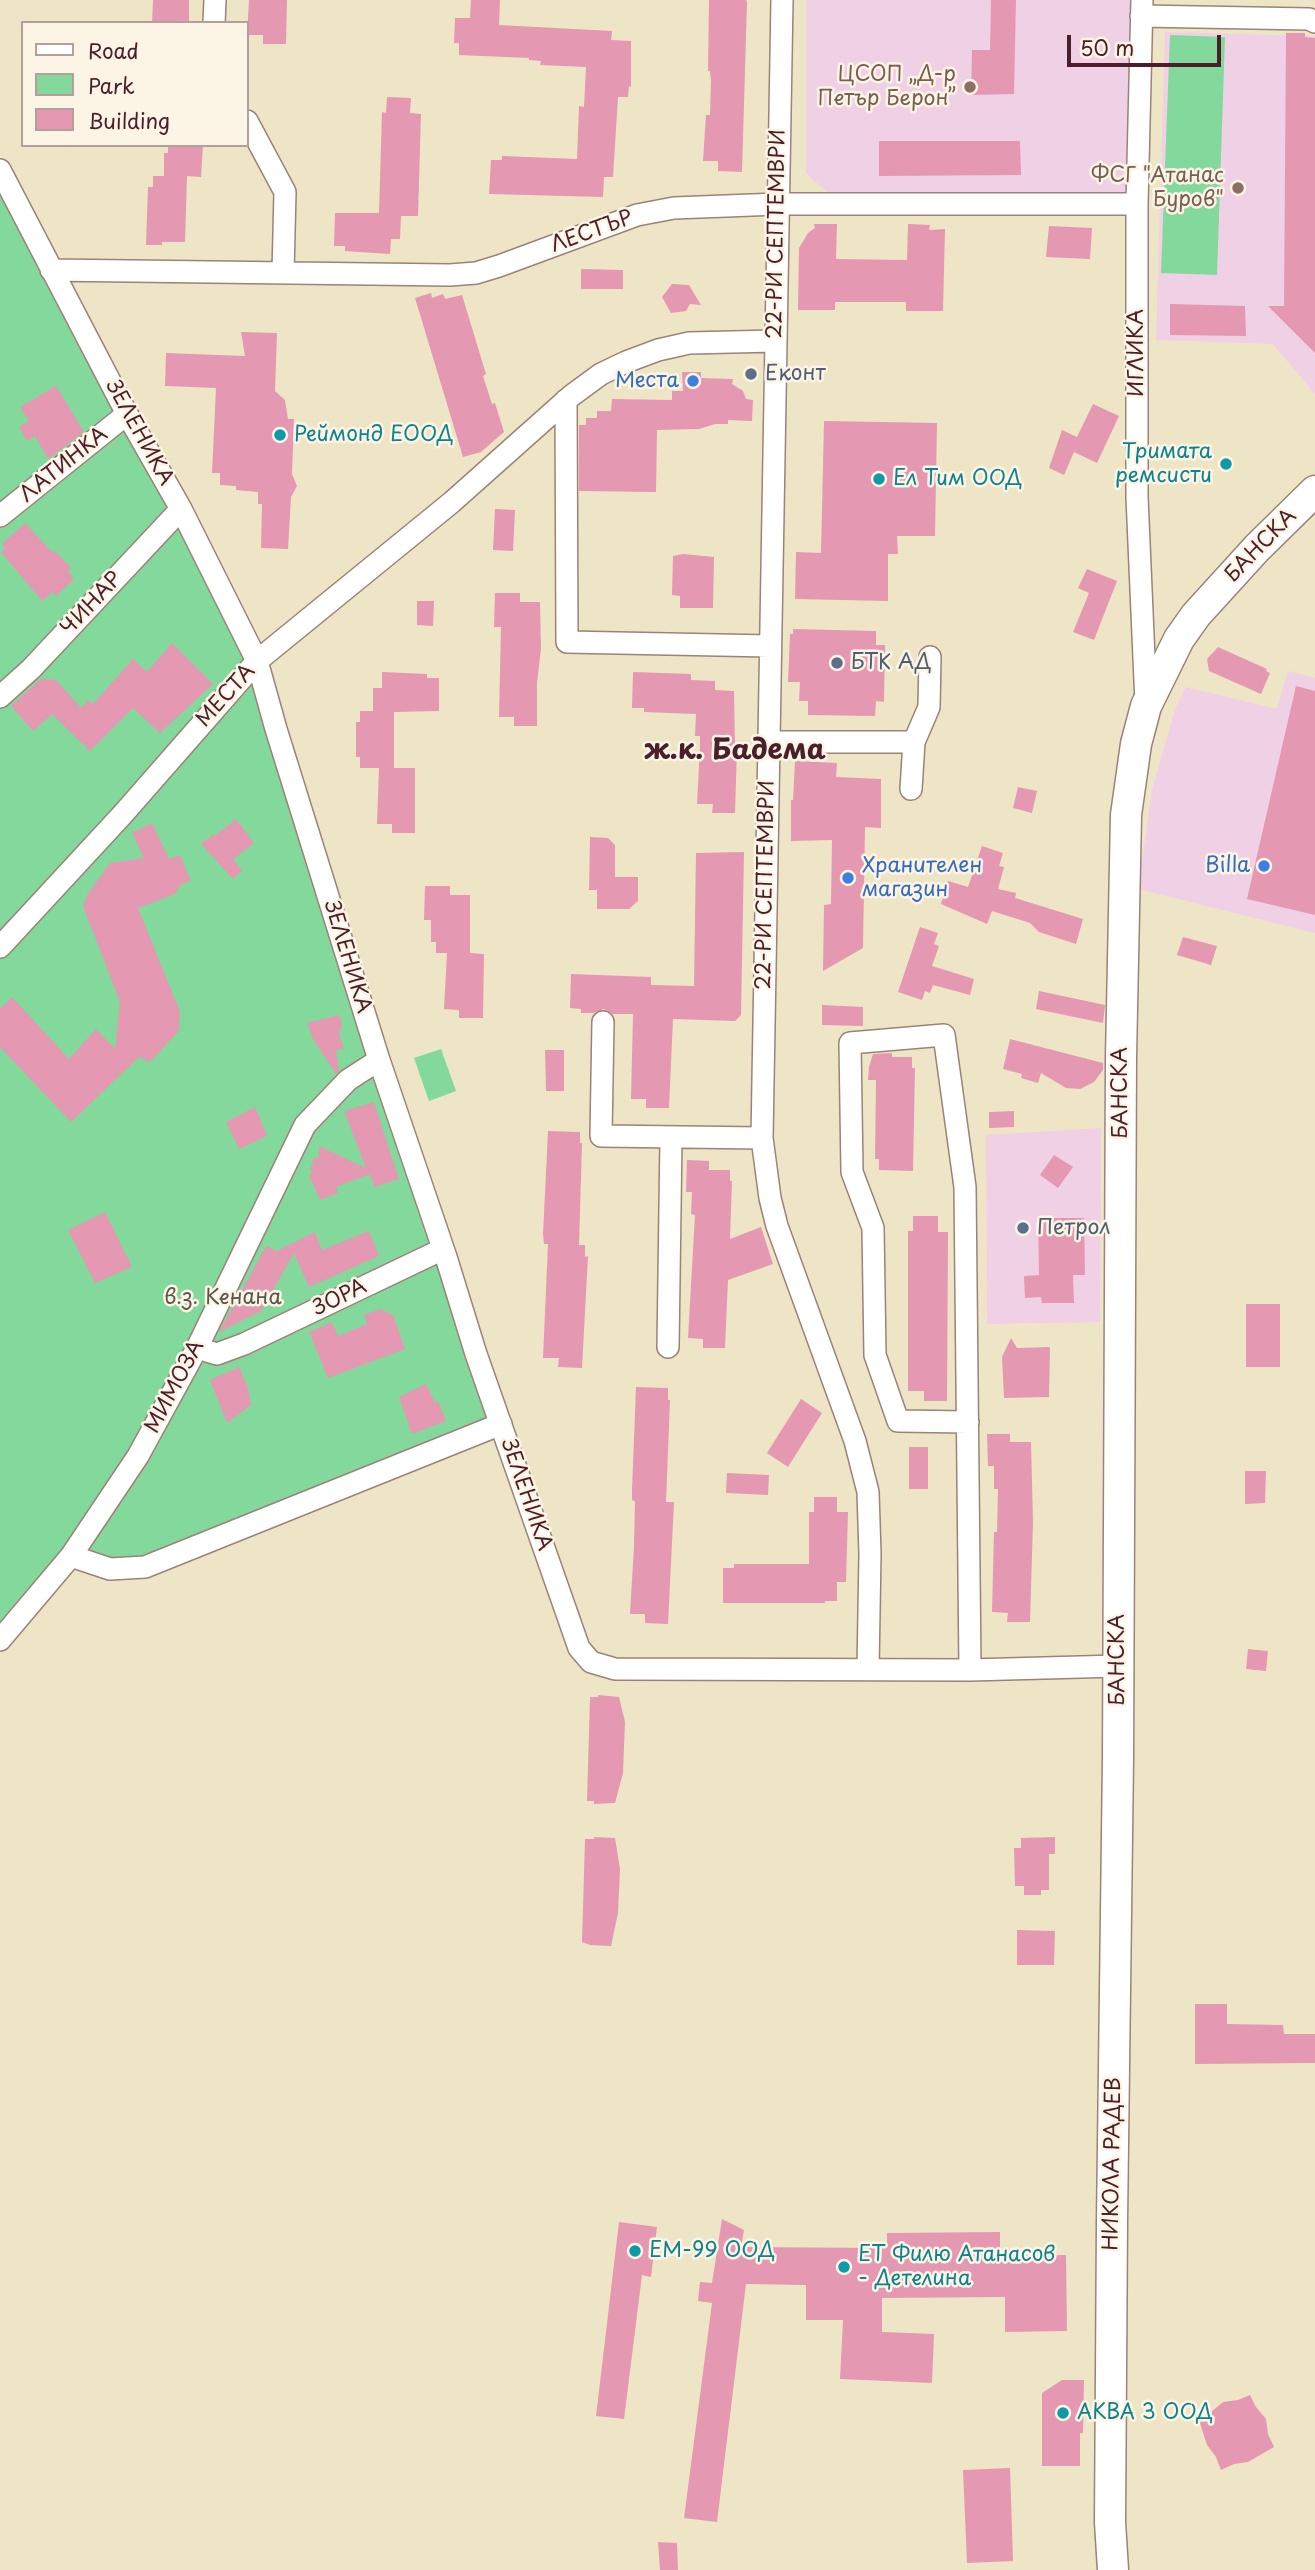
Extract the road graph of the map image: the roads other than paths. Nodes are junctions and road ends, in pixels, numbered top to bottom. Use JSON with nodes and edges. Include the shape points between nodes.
{"nodes":[{"id":1,"x":215,"y":0,"type":"edge"},
{"id":2,"x":782,"y":0,"type":"edge"},
{"id":3,"x":1141,"y":8,"type":"edge"},
{"id":4,"x":214,"y":21,"type":"edge"},
{"id":5,"x":1315,"y":22,"type":"edge"},
{"id":6,"x":248,"y":123,"type":"edge"},
{"id":7,"x":0,"y":170,"type":"edge"},
{"id":8,"x":778,"y":204,"type":"junction"},
{"id":9,"x":1137,"y":204,"type":"junction"},
{"id":10,"x":51,"y":270,"type":"junction"},
{"id":11,"x":283,"y":273,"type":"junction"},
{"id":12,"x":775,"y":341,"type":"junction"},
{"id":13,"x":566,"y":400,"type":"junction"},
{"id":14,"x":127,"y":414,"type":"junction"},
{"id":15,"x":1315,"y":491,"type":"edge"},
{"id":16,"x":181,"y":509,"type":"junction"},
{"id":17,"x":0,"y":516,"type":"edge"},
{"id":18,"x":769,"y":646,"type":"junction"},
{"id":19,"x":930,"y":657,"type":"dead end"},
{"id":20,"x":257,"y":661,"type":"junction"},
{"id":21,"x":0,"y":696,"type":"edge"},
{"id":22,"x":1146,"y":706,"type":"junction"},
{"id":23,"x":768,"y":741,"type":"junction"},
{"id":24,"x":914,"y":742,"type":"junction"},
{"id":25,"x":911,"y":789,"type":"dead end"},
{"id":26,"x":0,"y":947,"type":"edge"},
{"id":27,"x":603,"y":1022,"type":"dead end"},
{"id":28,"x":379,"y":1060,"type":"junction"},
{"id":29,"x":671,"y":1138,"type":"junction"},
{"id":30,"x":762,"y":1138,"type":"junction"},
{"id":31,"x":443,"y":1249,"type":"junction"},
{"id":32,"x":197,"y":1348,"type":"junction"},
{"id":33,"x":668,"y":1348,"type":"dead end"},
{"id":34,"x":968,"y":1422,"type":"junction"},
{"id":35,"x":501,"y":1424,"type":"junction"},
{"id":36,"x":71,"y":1556,"type":"junction"},
{"id":37,"x":0,"y":1640,"type":"edge"},
{"id":38,"x":1118,"y":1666,"type":"junction"},
{"id":39,"x":868,"y":1669,"type":"junction"},
{"id":40,"x":970,"y":1670,"type":"junction"},
{"id":41,"x":1118,"y":1758,"type":"joint"},
{"id":42,"x":1113,"y":2570,"type":"edge"}],
"edges":[{"from":1,"to":4,"type":"street"},
{"from":2,"to":8,"type":"street","name":"22-РИ СЕПТЕМВРИ"},
{"from":3,"to":5,"type":"street"},
{"from":3,"to":9,"type":"street","name":"ИГЛИКА"},
{"from":6,"to":11,"type":"street","via":[[285,192]]},
{"from":7,"to":10,"type":"street","name":"ЗЕЛЕНИКА"},
{"from":8,"to":9,"type":"street","name":"ЛЕСТЪР"},
{"from":8,"to":11,"type":"street","name":"ЛЕСТЪР","via":[[674,208],[637,215],[476,273]]},
{"from":8,"to":12,"type":"street","name":"22-РИ СЕПТЕМВРИ"},
{"from":9,"to":22,"type":"street","name":"ИГЛИКА","via":[[1137,497]]},
{"from":10,"to":11,"type":"street","name":"ЛЕСТЪР"},
{"from":10,"to":14,"type":"street","name":"ЗЕЛЕНИКА"},
{"from":12,"to":13,"type":"street","name":"МЕСТА","via":[[689,343],[658,350],[601,374]]},
{"from":12,"to":18,"type":"street","name":"22-РИ СЕПТЕМВРИ"},
{"from":13,"to":18,"type":"street","via":[[567,642]]},
{"from":13,"to":20,"type":"street","name":"МЕСТА","via":[[452,502]]},
{"from":14,"to":16,"type":"street","name":"ЗЕЛЕНИКА"},
{"from":14,"to":17,"type":"street","name":"ЛАТИНКА"},
{"from":15,"to":22,"type":"street","name":"БАНСКА","via":[[1196,615]]},
{"from":16,"to":20,"type":"street","name":"ЗЕЛЕНИКА"},
{"from":16,"to":21,"type":"street","name":"ЧИНАР"},
{"from":18,"to":23,"type":"street","name":"22-РИ СЕПТЕМВРИ"},
{"from":19,"to":24,"type":"street","via":[[929,707]]},
{"from":20,"to":26,"type":"street","name":"МЕСТА"},
{"from":20,"to":28,"type":"street","name":"ЗЕЛЕНИКА"},
{"from":22,"to":38,"type":"street","name":"БАНСКА","via":[[1126,815]]},
{"from":23,"to":24,"type":"street"},
{"from":23,"to":30,"type":"street","name":"22-РИ СЕПТЕМВРИ"},
{"from":24,"to":25,"type":"street"},
{"from":27,"to":29,"type":"street","via":[[601,1136]]},
{"from":28,"to":31,"type":"street","name":"ЗЕЛЕНИКА"},
{"from":28,"to":32,"type":"street","name":"МИМОЗА","via":[[348,1080],[305,1125]]},
{"from":29,"to":30,"type":"street"},
{"from":29,"to":33,"type":"street"},
{"from":30,"to":39,"type":"street","name":"22-РИ СЕПТЕМВРИ","via":[[777,1226],[855,1441],[867,1492]]},
{"from":31,"to":32,"type":"street","name":"ЗОРА","via":[[244,1344],[217,1354]]},
{"from":31,"to":35,"type":"street","name":"ЗЕЛЕНИКА"},
{"from":32,"to":36,"type":"street","name":"МИМОЗА","via":[[138,1456]]},
{"from":34,"to":34,"type":"street","via":[[898,1421],[875,1355],[873,1228],[852,1172],[850,1043],[944,1035],[965,1187]]},
{"from":34,"to":40,"type":"street"},
{"from":35,"to":36,"type":"street","via":[[145,1567],[110,1569]]},
{"from":35,"to":39,"type":"street","name":"ЗЕЛЕНИКА","via":[[579,1648],[591,1662],[615,1669]]},
{"from":36,"to":37,"type":"street","name":"МИМОЗА"},
{"from":38,"to":40,"type":"street","name":"ЗЕЛЕНИКА"},
{"from":38,"to":41,"type":"street","name":"БАНСКА"},
{"from":39,"to":40,"type":"street","name":"ЗЕЛЕНИКА"},
{"from":41,"to":42,"type":"street","name":"НИКОЛА РАДЕВ"}]}
